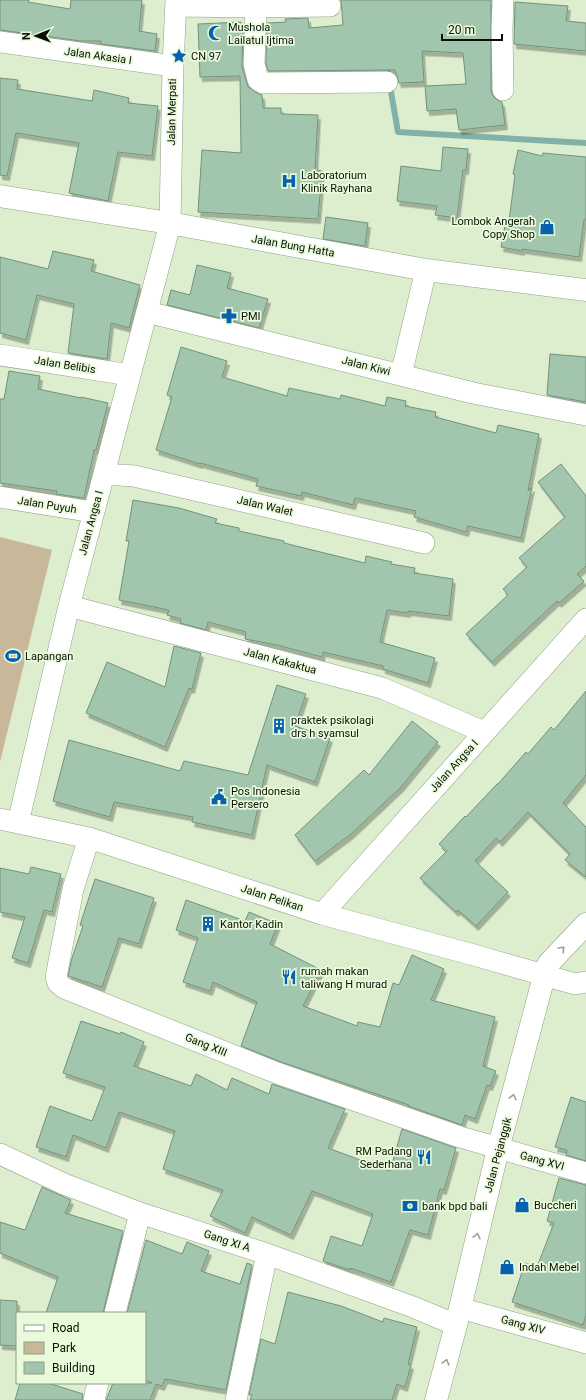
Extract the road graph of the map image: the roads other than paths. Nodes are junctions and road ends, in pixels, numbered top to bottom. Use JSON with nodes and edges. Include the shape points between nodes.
{"nodes":[{"id":1,"x":503,"y":0,"type":"edge"},
{"id":2,"x":176,"y":3,"type":"edge"},
{"id":3,"x":330,"y":6,"type":"dead end"},
{"id":4,"x":256,"y":7,"type":"junction"},
{"id":5,"x":0,"y":42,"type":"edge"},
{"id":6,"x":173,"y":66,"type":"junction"},
{"id":7,"x":387,"y":82,"type":"dead end"},
{"id":8,"x":503,"y":90,"type":"dead end"},
{"id":9,"x":0,"y":196,"type":"edge"},
{"id":10,"x":170,"y":224,"type":"junction"},
{"id":11,"x":426,"y":270,"type":"junction"},
{"id":12,"x":586,"y":290,"type":"edge"},
{"id":13,"x":147,"y":312,"type":"junction"},
{"id":14,"x":0,"y":355,"type":"edge"},
{"id":15,"x":130,"y":375,"type":"junction"},
{"id":16,"x":401,"y":375,"type":"junction"},
{"id":17,"x":586,"y":415,"type":"edge"},
{"id":18,"x":105,"y":474,"type":"junction"},
{"id":19,"x":0,"y":497,"type":"edge"},
{"id":20,"x":93,"y":512,"type":"junction"},
{"id":21,"x":424,"y":543,"type":"dead end"},
{"id":22,"x":69,"y":606,"type":"junction"},
{"id":23,"x":586,"y":619,"type":"edge"},
{"id":24,"x":484,"y":732,"type":"junction"},
{"id":25,"x":9,"y":821,"type":"edge"},
{"id":26,"x":89,"y":838,"type":"junction"},
{"id":27,"x":322,"y":914,"type":"junction"},
{"id":28,"x":586,"y":924,"type":"edge"},
{"id":29,"x":544,"y":976,"type":"junction"},
{"id":30,"x":586,"y":982,"type":"edge"},
{"id":31,"x":498,"y":1149,"type":"junction"},
{"id":32,"x":0,"y":1154,"type":"edge"},
{"id":33,"x":586,"y":1173,"type":"edge"},
{"id":34,"x":140,"y":1213,"type":"junction"},
{"id":35,"x":267,"y":1254,"type":"junction"},
{"id":36,"x":115,"y":1312,"type":"edge"},
{"id":37,"x":458,"y":1316,"type":"junction"},
{"id":38,"x":586,"y":1343,"type":"edge"},
{"id":39,"x":98,"y":1384,"type":"edge"},
{"id":40,"x":94,"y":1400,"type":"edge"},
{"id":41,"x":236,"y":1400,"type":"edge"},
{"id":42,"x":436,"y":1400,"type":"edge"}],
"edges":[{"from":1,"to":8,"type":"street"},
{"from":2,"to":4,"type":"street"},
{"from":2,"to":6,"type":"street","name":"Jalan Merpati"},
{"from":3,"to":4,"type":"street"},
{"from":4,"to":7,"type":"street","via":[[254,64],[258,80],[263,83]]},
{"from":5,"to":6,"type":"street","name":"Jalan Akasia I"},
{"from":6,"to":10,"type":"street","name":"Jalan Merpati"},
{"from":9,"to":10,"type":"main road","name":"Jalan Bung Hatta"},
{"from":10,"to":11,"type":"main road","name":"Jalan Bung Hatta"},
{"from":10,"to":13,"type":"street","name":"Jalan Angsa I"},
{"from":11,"to":12,"type":"main road","name":"Jalan Bung Hatta"},
{"from":11,"to":16,"type":"street"},
{"from":13,"to":15,"type":"street","name":"Jalan Angsa I"},
{"from":13,"to":16,"type":"street","name":"Jalan Kiwi"},
{"from":14,"to":15,"type":"street","name":"Jalan Belibis"},
{"from":15,"to":18,"type":"street","name":"Jalan Angsa I"},
{"from":16,"to":17,"type":"street","name":"Jalan Kiwi","via":[[473,393]]},
{"from":18,"to":20,"type":"street","name":"Jalan Angsa I"},
{"from":18,"to":21,"type":"street","name":"Jalan Walet","via":[[134,476]]},
{"from":19,"to":20,"type":"street","name":"Jalan Puyuh"},
{"from":20,"to":22,"type":"street","name":"Jalan Angsa I"},
{"from":22,"to":24,"type":"street","name":"Jalan Kakaktua","via":[[382,688]]},
{"from":22,"to":25,"type":"street","name":"Jalan Angsa I"},
{"from":23,"to":24,"type":"street","name":"Jalan Angsa I"},
{"from":24,"to":27,"type":"street","name":"Jalan Angsa I"},
{"from":25,"to":26,"type":"street","name":"Jalan Pelikan"},
{"from":26,"to":27,"type":"street","name":"Jalan Pelikan"},
{"from":26,"to":31,"type":"street","name":"Gang XIII","via":[[73,889],[56,977],[64,988],[277,1073]]},
{"from":27,"to":29,"type":"street","name":"Jalan Pelikan"},
{"from":29,"to":28,"type":"main road","name":"Jalan Pejanggik","one_way":true,"via":[[549,963]]},
{"from":29,"to":30,"type":"street","name":"Jalan Pelikan","via":[[575,984]]},
{"from":31,"to":29,"type":"main road","name":"Jalan Pejanggik","one_way":true},
{"from":31,"to":33,"type":"street","name":"Gang XVI"},
{"from":37,"to":31,"type":"main road","name":"Jalan Pejanggik","one_way":true},
{"from":32,"to":34,"type":"street","name":"Gang XI A","via":[[64,1184]]},
{"from":34,"to":35,"type":"street","name":"Gang XI A"},
{"from":34,"to":36,"type":"street"},
{"from":35,"to":37,"type":"street","name":"Gang XI A","via":[[413,1307]]},
{"from":35,"to":41,"type":"street"},
{"from":37,"to":38,"type":"street","name":"Gang XIV"},
{"from":42,"to":37,"type":"main road","name":"Jalan Pejanggik","one_way":true},
{"from":39,"to":40,"type":"street"}]}
